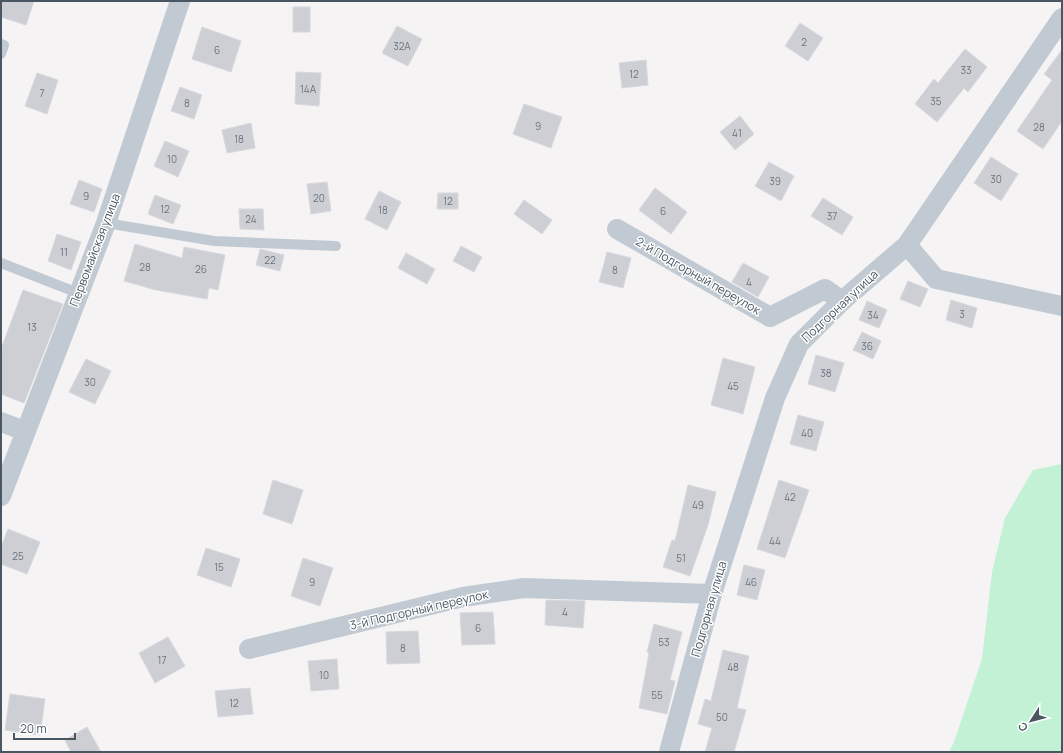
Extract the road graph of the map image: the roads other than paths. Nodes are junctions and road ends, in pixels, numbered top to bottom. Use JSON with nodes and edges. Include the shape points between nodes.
{"nodes":[{"id":1,"x":180,"y":1,"type":"edge"},
{"id":2,"x":1062,"y":18,"type":"edge"},
{"id":3,"x":1,"y":44,"type":"edge"},
{"id":4,"x":1,"y":54,"type":"edge"},
{"id":5,"x":106,"y":223,"type":"junction"},
{"id":6,"x":617,"y":230,"type":"dead end"},
{"id":7,"x":907,"y":245,"type":"junction"},
{"id":8,"x":336,"y":246,"type":"dead end"},
{"id":9,"x":1,"y":263,"type":"edge"},
{"id":10,"x":78,"y":293,"type":"junction"},
{"id":11,"x":842,"y":301,"type":"junction"},
{"id":12,"x":1062,"y":306,"type":"edge"},
{"id":13,"x":1,"y":422,"type":"edge"},
{"id":14,"x":25,"y":431,"type":"junction"},
{"id":15,"x":1,"y":496,"type":"edge"},
{"id":16,"x":712,"y":594,"type":"junction"},
{"id":17,"x":249,"y":650,"type":"dead end"},
{"id":18,"x":669,"y":752,"type":"edge"}],
"edges":[{"from":1,"to":5,"type":"street","name":"Первомайская улица"},
{"from":2,"to":7,"type":"street","name":"Подгорная улица"},
{"from":3,"to":4,"type":"lane","via":[[4,45]]},
{"from":5,"to":8,"type":"lane","via":[[214,242]]},
{"from":5,"to":10,"type":"street","name":"Первомайская улица"},
{"from":6,"to":11,"type":"street","name":"2-й Подгорный переулок","via":[[770,317],[825,289]]},
{"from":7,"to":11,"type":"street","name":"Подгорная улица"},
{"from":7,"to":12,"type":"street","via":[[936,279]]},
{"from":9,"to":10,"type":"lane"},
{"from":10,"to":14,"type":"street","name":"Первомайская улица"},
{"from":11,"to":16,"type":"street","name":"Подгорная улица","via":[[799,344],[775,398]]},
{"from":13,"to":14,"type":"street"},
{"from":14,"to":15,"type":"street","name":"Первомайская улица"},
{"from":16,"to":17,"type":"street","name":"3-й Подгорный переулок","via":[[524,588],[463,597]]},
{"from":16,"to":18,"type":"street","name":"Подгорная улица"}]}
